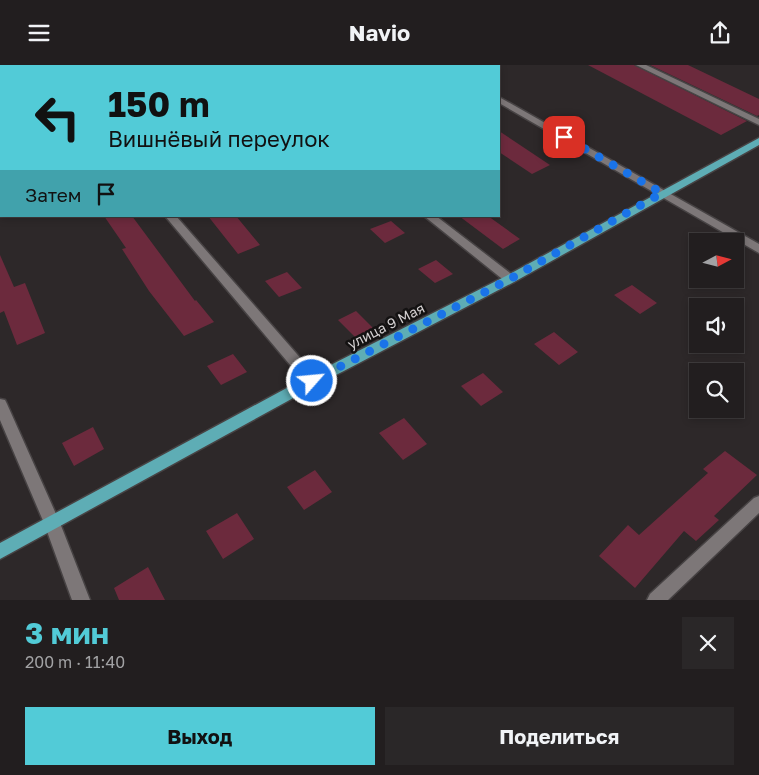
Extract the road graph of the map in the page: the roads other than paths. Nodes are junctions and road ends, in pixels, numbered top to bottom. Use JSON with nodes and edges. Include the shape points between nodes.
{"nodes":[{"id":1,"x":640,"y":65,"type":"edge"},
{"id":2,"x":500,"y":101,"type":"edge"},
{"id":3,"x":759,"y":122,"type":"edge"},
{"id":4,"x":759,"y":141,"type":"edge"},
{"id":5,"x":662,"y":193,"type":"junction"},
{"id":6,"x":171,"y":217,"type":"edge"},
{"id":7,"x":430,"y":217,"type":"edge"},
{"id":8,"x":759,"y":249,"type":"edge"},
{"id":9,"x":510,"y":279,"type":"junction"},
{"id":10,"x":312,"y":381,"type":"junction"},
{"id":11,"x":0,"y":404,"type":"edge"},
{"id":12,"x":759,"y":503,"type":"edge"},
{"id":13,"x":52,"y":523,"type":"junction"},
{"id":14,"x":0,"y":551,"type":"edge"},
{"id":15,"x":81,"y":600,"type":"edge"},
{"id":16,"x":656,"y":600,"type":"edge"}],
"edges":[{"from":1,"to":3,"type":"street"},
{"from":2,"to":5,"type":"street"},
{"from":4,"to":5,"type":"main road","name":"улица 9 Мая"},
{"from":5,"to":8,"type":"street"},
{"from":5,"to":9,"type":"main road","name":"улица 9 Мая"},
{"from":6,"to":10,"type":"street"},
{"from":7,"to":9,"type":"street"},
{"from":9,"to":10,"type":"main road","name":"улица 9 Мая"},
{"from":10,"to":13,"type":"main road","name":"улица 9 Мая"},
{"from":11,"to":13,"type":"street"},
{"from":12,"to":16,"type":"street"},
{"from":13,"to":14,"type":"main road","name":"улица 9 Мая"},
{"from":13,"to":15,"type":"street"}]}
